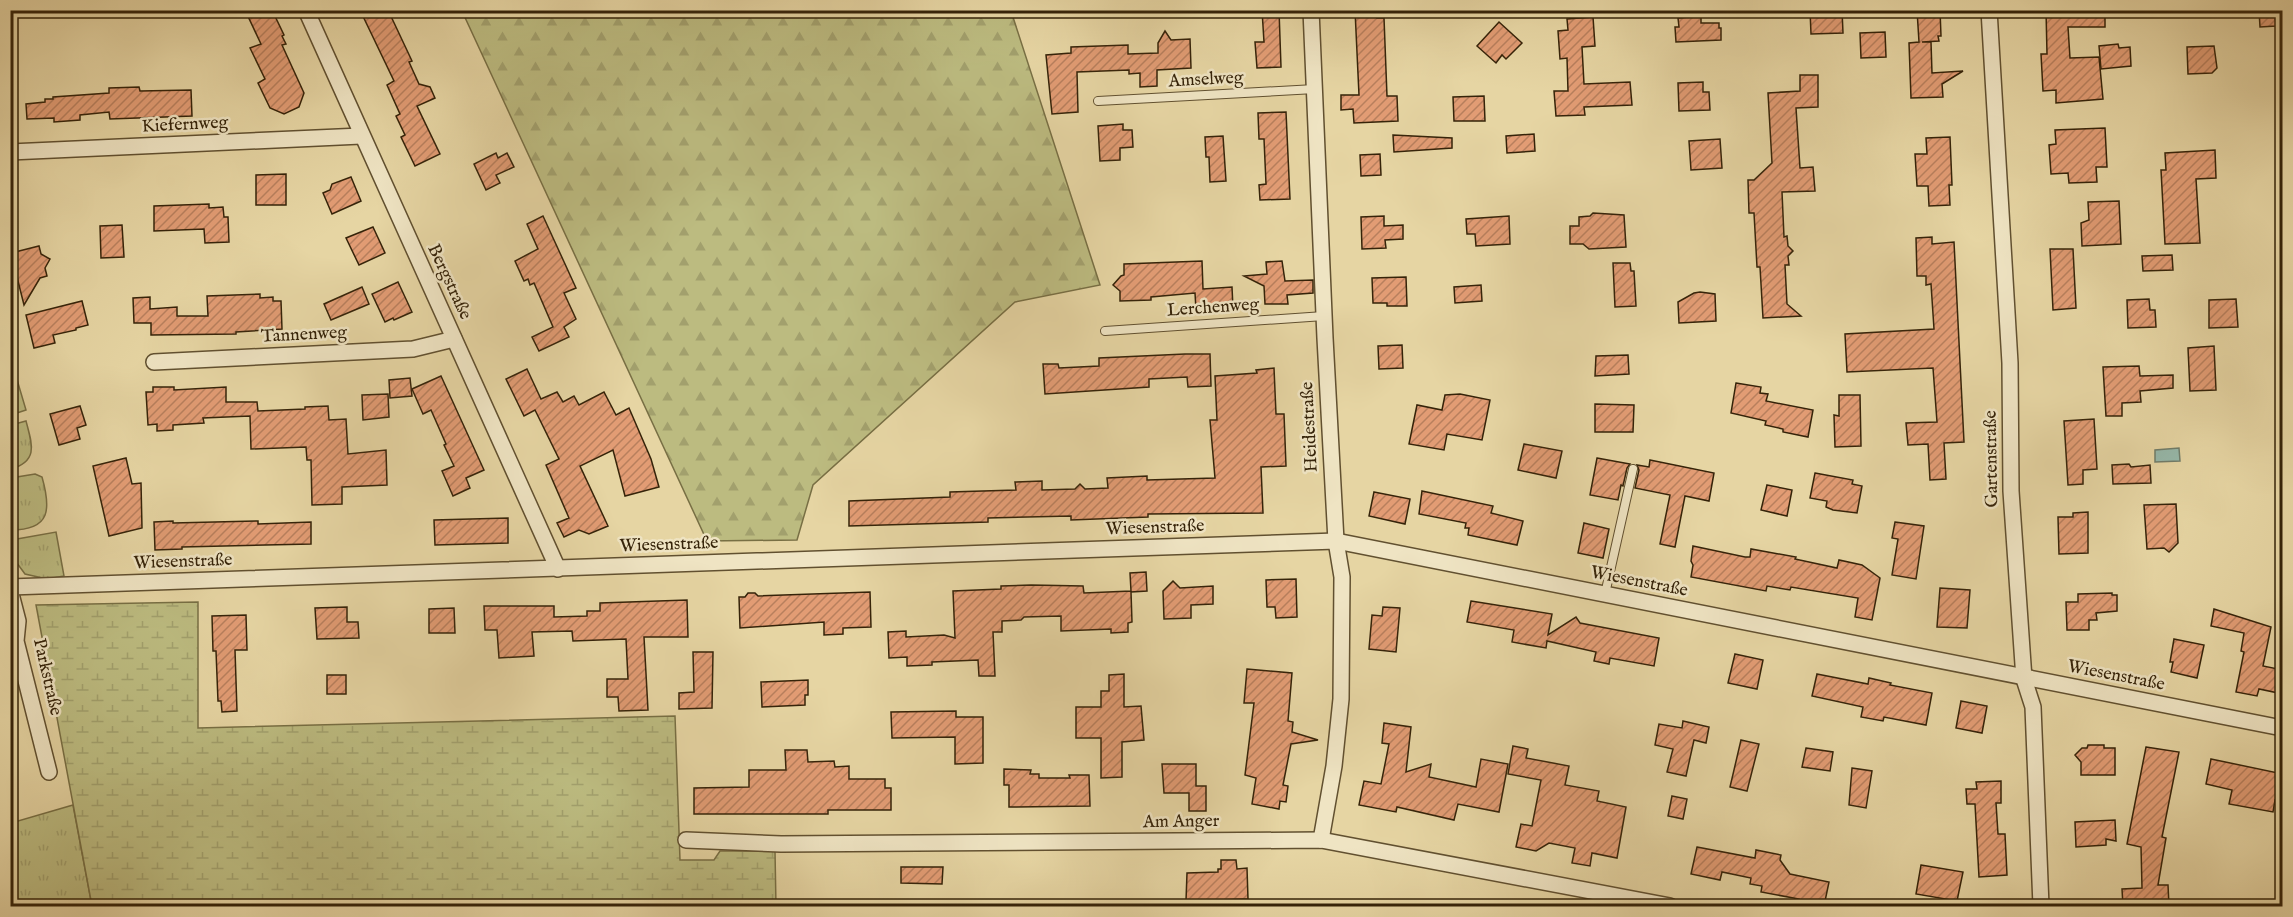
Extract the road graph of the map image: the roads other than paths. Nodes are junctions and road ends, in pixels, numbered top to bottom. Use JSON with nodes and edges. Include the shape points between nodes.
{"nodes":[{"id":1,"x":306,"y":10,"type":"edge"},
{"id":2,"x":1311,"y":10,"type":"edge"},
{"id":3,"x":1989,"y":10,"type":"edge"},
{"id":4,"x":1315,"y":89,"type":"junction"},
{"id":5,"x":1098,"y":101,"type":"dead end"},
{"id":6,"x":361,"y":136,"type":"junction"},
{"id":7,"x":10,"y":152,"type":"edge"},
{"id":8,"x":1324,"y":316,"type":"junction"},
{"id":9,"x":1105,"y":331,"type":"dead end"},
{"id":10,"x":454,"y":339,"type":"junction"},
{"id":11,"x":154,"y":362,"type":"dead end"},
{"id":12,"x":1633,"y":469,"type":"dead end"},
{"id":13,"x":1336,"y":541,"type":"junction"},
{"id":14,"x":558,"y":569,"type":"junction"},
{"id":15,"x":10,"y":589,"type":"edge"},
{"id":16,"x":1605,"y":594,"type":"junction"},
{"id":17,"x":2024,"y":679,"type":"junction"},
{"id":18,"x":2283,"y":728,"type":"edge"},
{"id":19,"x":50,"y":772,"type":"dead end"},
{"id":20,"x":687,"y":840,"type":"dead end"},
{"id":21,"x":1321,"y":840,"type":"junction"},
{"id":22,"x":1670,"y":906,"type":"edge"},
{"id":23,"x":2041,"y":906,"type":"edge"}],
"edges":[{"from":1,"to":6,"type":"street","name":"Bergstraße"},
{"from":2,"to":4,"type":"street","name":"Heidestraße"},
{"from":3,"to":17,"type":"street","name":"Gartenstraße","via":[[2010,363],[2011,491]]},
{"from":4,"to":5,"type":"lane","name":"Amselweg"},
{"from":4,"to":8,"type":"street","name":"Heidestraße"},
{"from":6,"to":7,"type":"street","name":"Kiefernweg"},
{"from":6,"to":10,"type":"street","name":"Bergstraße"},
{"from":8,"to":9,"type":"lane","name":"Lerchenweg"},
{"from":8,"to":13,"type":"street","name":"Heidestraße"},
{"from":10,"to":11,"type":"street","name":"Tannenweg","via":[[413,349]]},
{"from":10,"to":14,"type":"street","name":"Bergstraße"},
{"from":12,"to":16,"type":"lane"},
{"from":13,"to":14,"type":"street","name":"Wiesenstraße"},
{"from":13,"to":16,"type":"street","name":"Wiesenstraße"},
{"from":13,"to":21,"type":"street","name":"Heidestraße","via":[[1342,577],[1341,699]]},
{"from":14,"to":15,"type":"street","name":"Wiesenstraße"},
{"from":15,"to":19,"type":"street","name":"Parkstraße","via":[[18,621],[16,641]]},
{"from":16,"to":17,"type":"street","name":"Wiesenstraße"},
{"from":17,"to":18,"type":"street","name":"Wiesenstraße"},
{"from":17,"to":23,"type":"street","name":"Gartenstraße","via":[[2033,707]]},
{"from":20,"to":21,"type":"street","name":"Am Anger","via":[[793,844]]},
{"from":21,"to":22,"type":"street","name":"Am Anger"}]}
